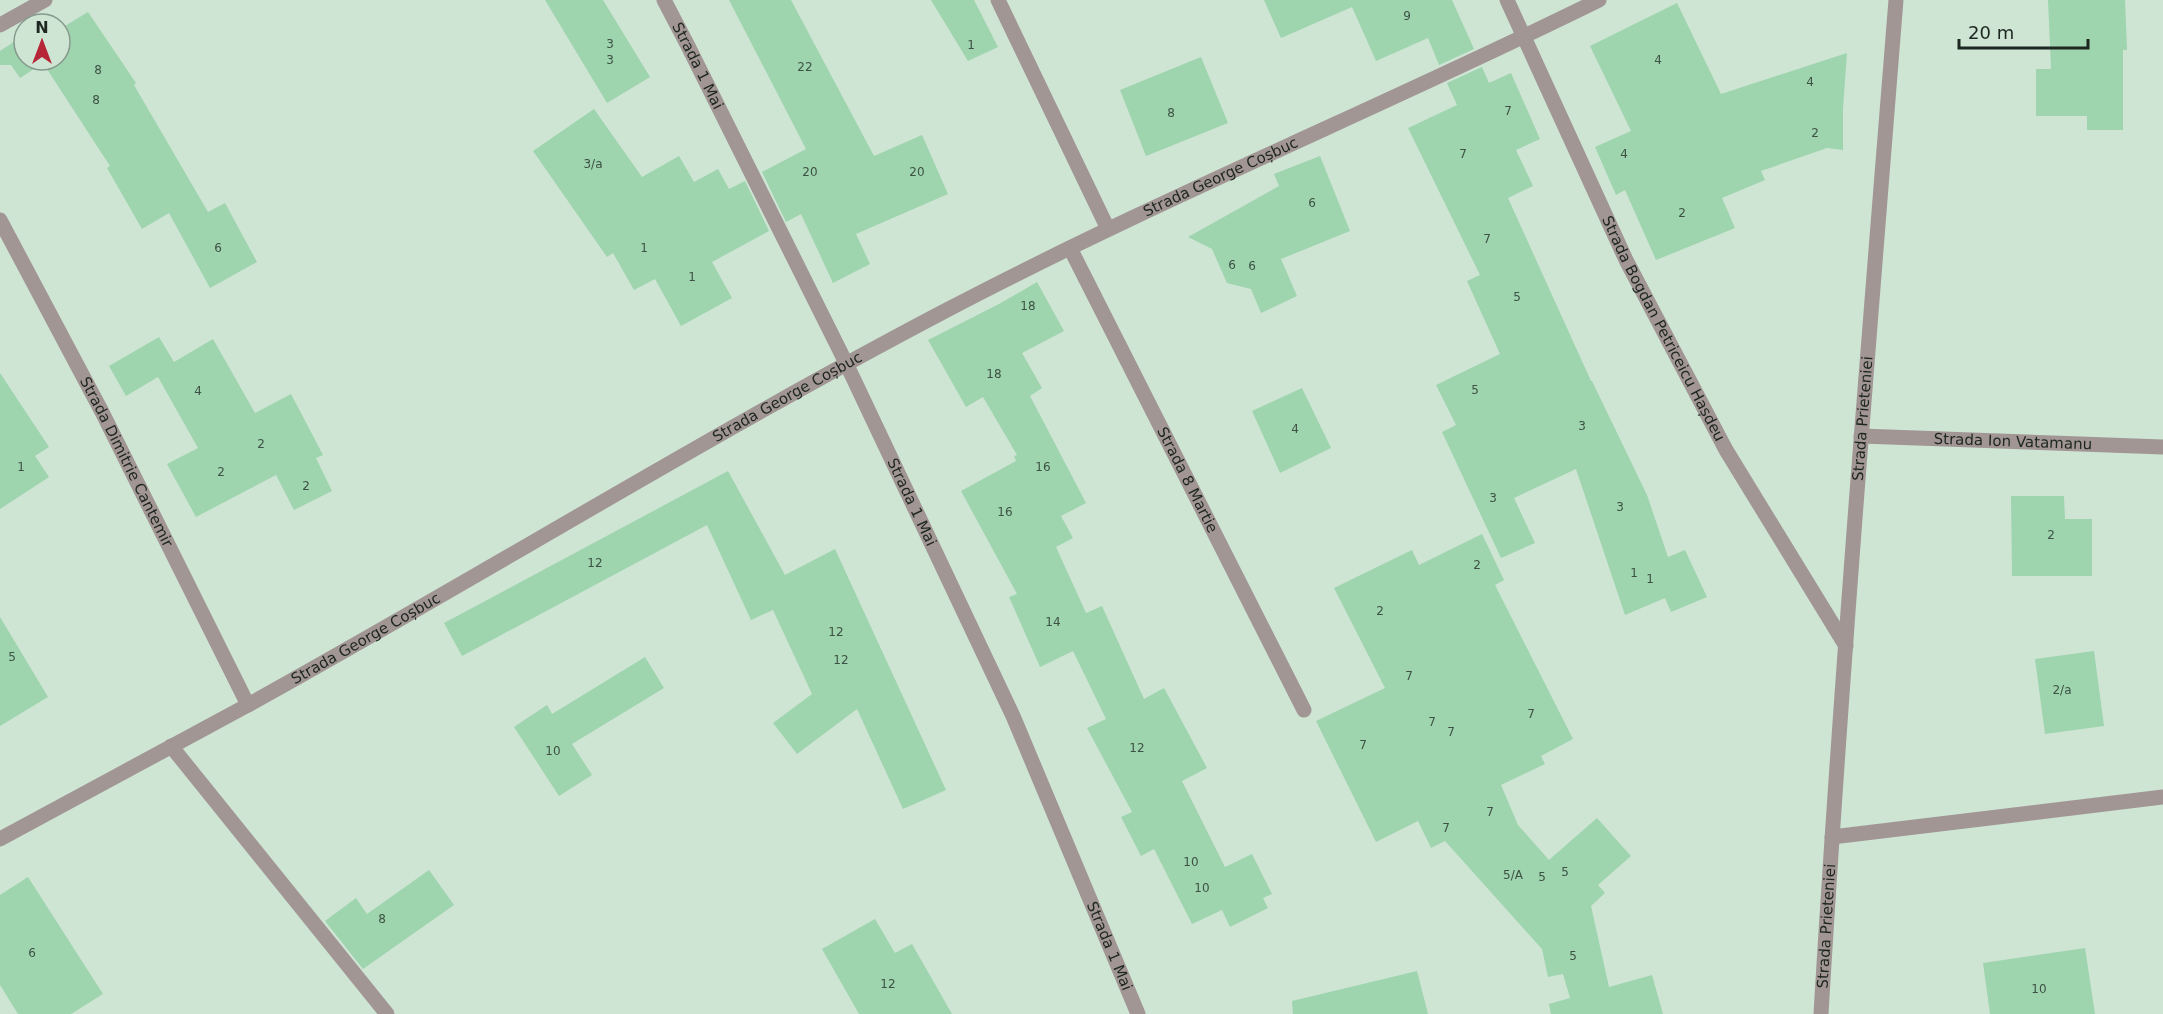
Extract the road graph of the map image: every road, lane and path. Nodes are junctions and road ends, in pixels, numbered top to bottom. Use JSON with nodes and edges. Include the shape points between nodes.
{"nodes":[{"id":1,"x":45,"y":0,"type":"edge"},
{"id":2,"x":664,"y":0,"type":"edge"},
{"id":3,"x":998,"y":0,"type":"edge"},
{"id":4,"x":1507,"y":0,"type":"edge"},
{"id":5,"x":1599,"y":0,"type":"edge"},
{"id":6,"x":1896,"y":0,"type":"edge"},
{"id":7,"x":0,"y":25,"type":"edge"},
{"id":8,"x":1524,"y":37,"type":"junction"},
{"id":9,"x":0,"y":220,"type":"edge"},
{"id":10,"x":1108,"y":229,"type":"junction"},
{"id":11,"x":1070,"y":248,"type":"junction"},
{"id":12,"x":846,"y":363,"type":"junction"},
{"id":13,"x":1861,"y":436,"type":"junction"},
{"id":14,"x":2163,"y":447,"type":"edge"},
{"id":15,"x":1846,"y":646,"type":"junction"},
{"id":16,"x":248,"y":705,"type":"junction"},
{"id":17,"x":1304,"y":710,"type":"dead end"},
{"id":18,"x":171,"y":746,"type":"junction"},
{"id":19,"x":2163,"y":797,"type":"edge"},
{"id":20,"x":1832,"y":837,"type":"junction"},
{"id":21,"x":0,"y":838,"type":"edge"},
{"id":22,"x":387,"y":1014,"type":"edge"},
{"id":23,"x":1138,"y":1014,"type":"edge"},
{"id":24,"x":1821,"y":1014,"type":"edge"}],
"edges":[{"from":1,"to":7,"type":"street"},
{"from":2,"to":12,"type":"street","name":"Strada 1 Mai"},
{"from":3,"to":10,"type":"street"},
{"from":4,"to":8,"type":"street","name":"Strada Bogdan Petriceicu Hașdeu"},
{"from":5,"to":8,"type":"street","name":"Strada George Coșbuc"},
{"from":6,"to":13,"type":"street","name":"Strada Prieteniei"},
{"from":8,"to":10,"type":"street","name":"Strada George Coșbuc"},
{"from":8,"to":15,"type":"street","name":"Strada Bogdan Petriceicu Hașdeu","via":[[1626,260],[1715,429]]},
{"from":9,"to":16,"type":"street","name":"Strada Dimitrie Cantemir","via":[[102,411]]},
{"from":10,"to":11,"type":"street","name":"Strada George Coșbuc"},
{"from":11,"to":12,"type":"street","name":"Strada George Coșbuc"},
{"from":11,"to":17,"type":"street","name":"Strada 8 Martie"},
{"from":12,"to":16,"type":"street","name":"Strada George Coșbuc"},
{"from":12,"to":23,"type":"street","name":"Strada 1 Mai","via":[[1013,716]]},
{"from":13,"to":14,"type":"street","name":"Strada Ion Vatamanu"},
{"from":13,"to":15,"type":"street","name":"Strada Prieteniei"},
{"from":15,"to":20,"type":"street","name":"Strada Prieteniei"},
{"from":16,"to":18,"type":"street","name":"Strada George Coșbuc"},
{"from":18,"to":21,"type":"street","name":"Strada George Coșbuc"},
{"from":18,"to":22,"type":"street"},
{"from":19,"to":20,"type":"street"},
{"from":20,"to":24,"type":"street","name":"Strada Prieteniei"}]}
